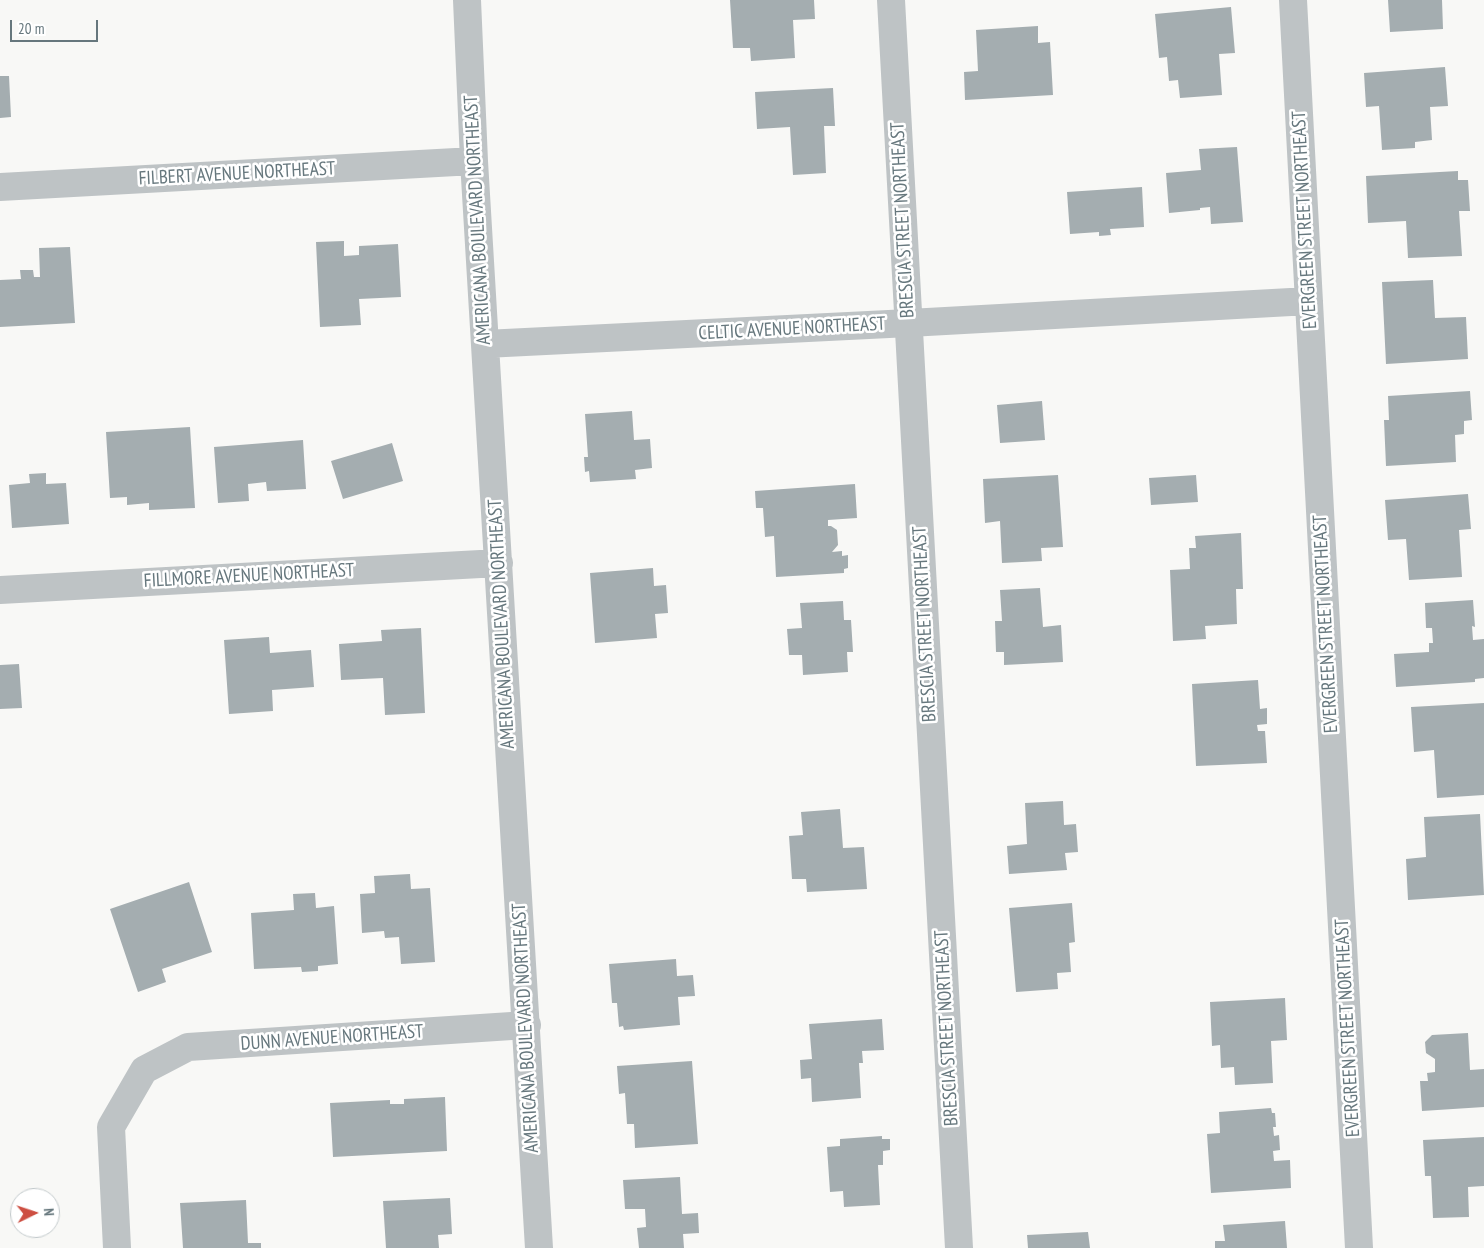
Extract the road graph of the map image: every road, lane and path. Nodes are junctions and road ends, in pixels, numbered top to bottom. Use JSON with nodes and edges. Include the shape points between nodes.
{"nodes":[{"id":1,"x":467,"y":0,"type":"edge"},
{"id":2,"x":891,"y":0,"type":"edge"},
{"id":3,"x":1293,"y":0,"type":"edge"},
{"id":4,"x":474,"y":161,"type":"junction"},
{"id":5,"x":0,"y":187,"type":"edge"},
{"id":6,"x":1309,"y":301,"type":"junction"},
{"id":7,"x":909,"y":323,"type":"junction"},
{"id":8,"x":485,"y":344,"type":"junction"},
{"id":9,"x":499,"y":563,"type":"junction"},
{"id":10,"x":0,"y":590,"type":"edge"},
{"id":11,"x":527,"y":1025,"type":"junction"},
{"id":12,"x":117,"y":1248,"type":"edge"},
{"id":13,"x":539,"y":1248,"type":"edge"},
{"id":14,"x":960,"y":1248,"type":"edge"},
{"id":15,"x":1359,"y":1248,"type":"edge"}],
"edges":[{"from":1,"to":4,"type":"street","name":"AMERICANA BOULEVARD NORTHEAST"},
{"from":2,"to":7,"type":"street","name":"BRESCIA STREET NORTHEAST"},
{"from":3,"to":6,"type":"street","name":"EVERGREEN STREET NORTHEAST"},
{"from":4,"to":5,"type":"street","name":"FILBERT AVENUE NORTHEAST"},
{"from":4,"to":8,"type":"street","name":"AMERICANA BOULEVARD NORTHEAST"},
{"from":6,"to":7,"type":"street","name":"CELTIC AVENUE NORTHEAST"},
{"from":6,"to":15,"type":"street","name":"EVERGREEN STREET NORTHEAST"},
{"from":7,"to":8,"type":"street","name":"CELTIC AVENUE NORTHEAST"},
{"from":7,"to":14,"type":"street","name":"BRESCIA STREET NORTHEAST"},
{"from":8,"to":9,"type":"street","name":"AMERICANA BOULEVARD NORTHEAST"},
{"from":9,"to":10,"type":"street","name":"FILLMORE AVENUE NORTHEAST"},
{"from":9,"to":11,"type":"street","name":"AMERICANA BOULEVARD NORTHEAST"},
{"from":11,"to":12,"type":"street","name":"DUNN AVENUE NORTHEAST","via":[[188,1047],[144,1070],[111,1127]]},
{"from":11,"to":13,"type":"street","name":"AMERICANA BOULEVARD NORTHEAST"}]}
